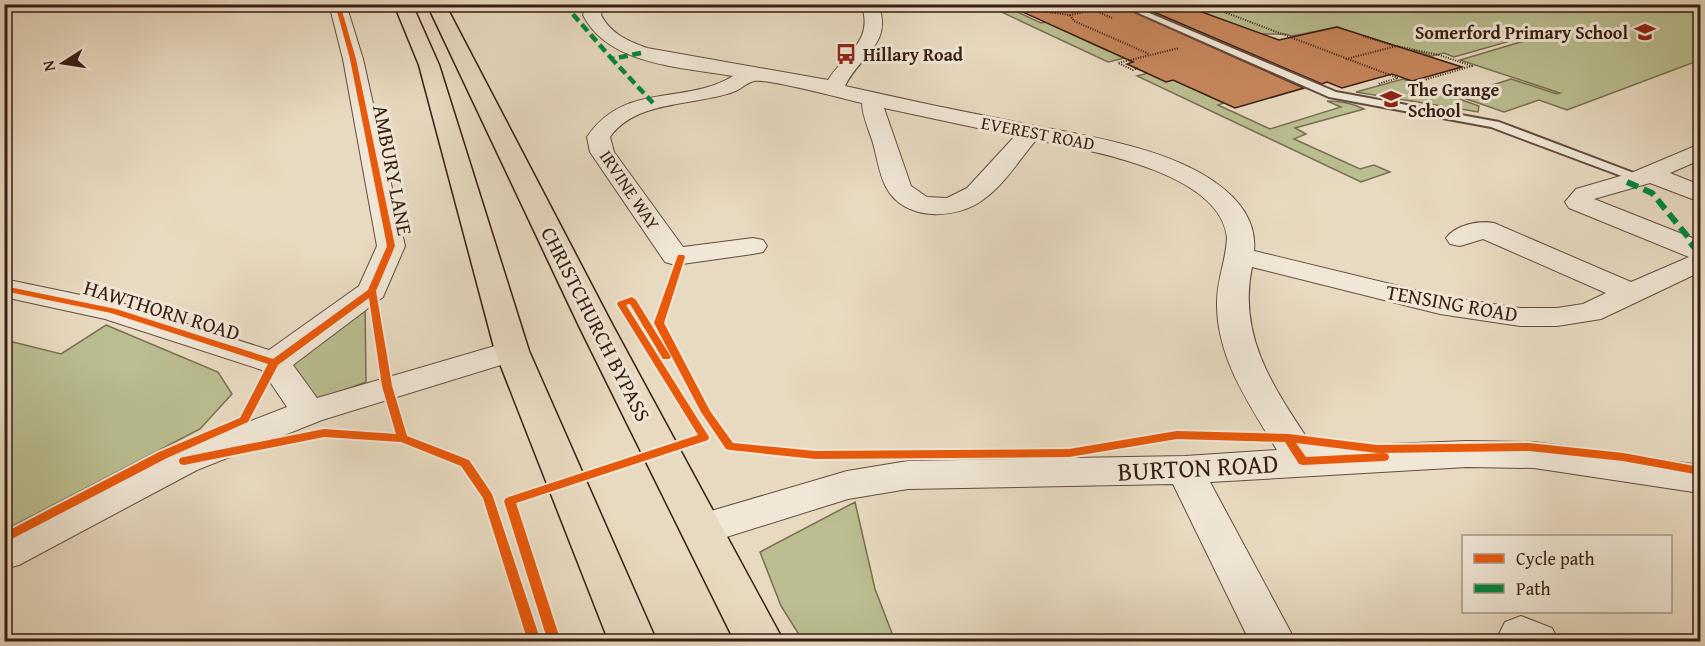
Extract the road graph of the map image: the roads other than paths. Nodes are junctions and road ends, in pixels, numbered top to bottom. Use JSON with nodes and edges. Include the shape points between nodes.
{"nodes":[{"id":1,"x":337,"y":4,"type":"edge"},
{"id":2,"x":404,"y":4,"type":"edge"},
{"id":3,"x":436,"y":4,"type":"edge"},
{"id":4,"x":596,"y":4,"type":"edge"},
{"id":5,"x":869,"y":4,"type":"edge"},
{"id":6,"x":1122,"y":5,"type":"edge"},
{"id":7,"x":751,"y":75,"type":"junction"},
{"id":8,"x":834,"y":87,"type":"junction"},
{"id":9,"x":877,"y":100,"type":"junction"},
{"id":10,"x":1030,"y":132,"type":"junction"},
{"id":11,"x":1701,"y":152,"type":"edge"},
{"id":12,"x":1645,"y":176,"type":"junction"},
{"id":13,"x":1701,"y":194,"type":"edge"},
{"id":14,"x":1460,"y":238,"type":"dead end"},
{"id":15,"x":753,"y":246,"type":"dead end"},
{"id":16,"x":1240,"y":256,"type":"junction"},
{"id":17,"x":1697,"y":258,"type":"edge"},
{"id":18,"x":4,"y":288,"type":"edge"},
{"id":19,"x":1631,"y":293,"type":"junction"},
{"id":20,"x":512,"y":351,"type":"junction"},
{"id":21,"x":274,"y":363,"type":"junction"},
{"id":22,"x":309,"y":412,"type":"junction"},
{"id":23,"x":1303,"y":461,"type":"junction"},
{"id":24,"x":1185,"y":470,"type":"junction"},
{"id":25,"x":1701,"y":479,"type":"edge"},
{"id":26,"x":701,"y":529,"type":"junction"},
{"id":27,"x":4,"y":553,"type":"edge"},
{"id":28,"x":633,"y":642,"type":"edge"},
{"id":29,"x":760,"y":642,"type":"edge"},
{"id":30,"x":1273,"y":642,"type":"edge"}],
"edges":[{"from":1,"to":21,"type":"street","name":"AMBURY LANE","via":[[353,59],[391,246],[372,291]]},
{"from":2,"to":20,"type":"main road","via":[[429,65]]},
{"from":3,"to":26,"type":"main road","name":"CHRISTCHURCH BYPASS"},
{"from":4,"to":7,"type":"street","name":"EVEREST ROAD","via":[[592,15],[600,32],[620,45]]},
{"from":5,"to":8,"type":"street","via":[[874,27],[869,44],[838,77]]},
{"from":6,"to":12,"type":"lane","via":[[1333,95],[1495,124]]},
{"from":7,"to":8,"type":"street","name":"EVEREST ROAD"},
{"from":7,"to":15,"type":"street","name":"IRVINE WAY","via":[[729,87],[627,112],[606,126],[598,137],[602,152],[675,256]]},
{"from":8,"to":9,"type":"street","name":"EVEREST ROAD"},
{"from":9,"to":10,"type":"street","name":"EVEREST ROAD"},
{"from":9,"to":10,"type":"street","via":[[872,104],[898,186],[905,197],[920,205],[958,205],[974,198]]},
{"from":10,"to":16,"type":"street","name":"EVEREST ROAD","via":[[1122,150],[1176,170],[1215,194],[1233,213],[1240,227]]},
{"from":11,"to":12,"type":"street"},
{"from":12,"to":13,"type":"street"},
{"from":12,"to":17,"type":"street","via":[[1585,194],[1578,202]]},
{"from":14,"to":19,"type":"street","via":[[1484,229]]},
{"from":16,"to":19,"type":"street","name":"TENSING ROAD","via":[[1440,305],[1520,317],[1590,312]]},
{"from":16,"to":23,"type":"street","name":"EVEREST ROAD","via":[[1232,299],[1234,332],[1249,370]]},
{"from":17,"to":19,"type":"street","name":"TENSING ROAD"},
{"from":18,"to":21,"type":"street","name":"HAWTHORN ROAD","via":[[113,311]]},
{"from":20,"to":22,"type":"street"},
{"from":20,"to":28,"type":"main road"},
{"from":21,"to":22,"type":"street"},
{"from":22,"to":27,"type":"street","via":[[184,461]]},
{"from":23,"to":24,"type":"street","name":"BURTON ROAD"},
{"from":23,"to":25,"type":"street","name":"BURTON ROAD","via":[[1534,455]]},
{"from":24,"to":26,"type":"street","name":"BURTON ROAD","via":[[908,475],[847,484]]},
{"from":24,"to":30,"type":"street"},
{"from":26,"to":29,"type":"main road","name":"CHRISTCHURCH BYPASS"}]}
